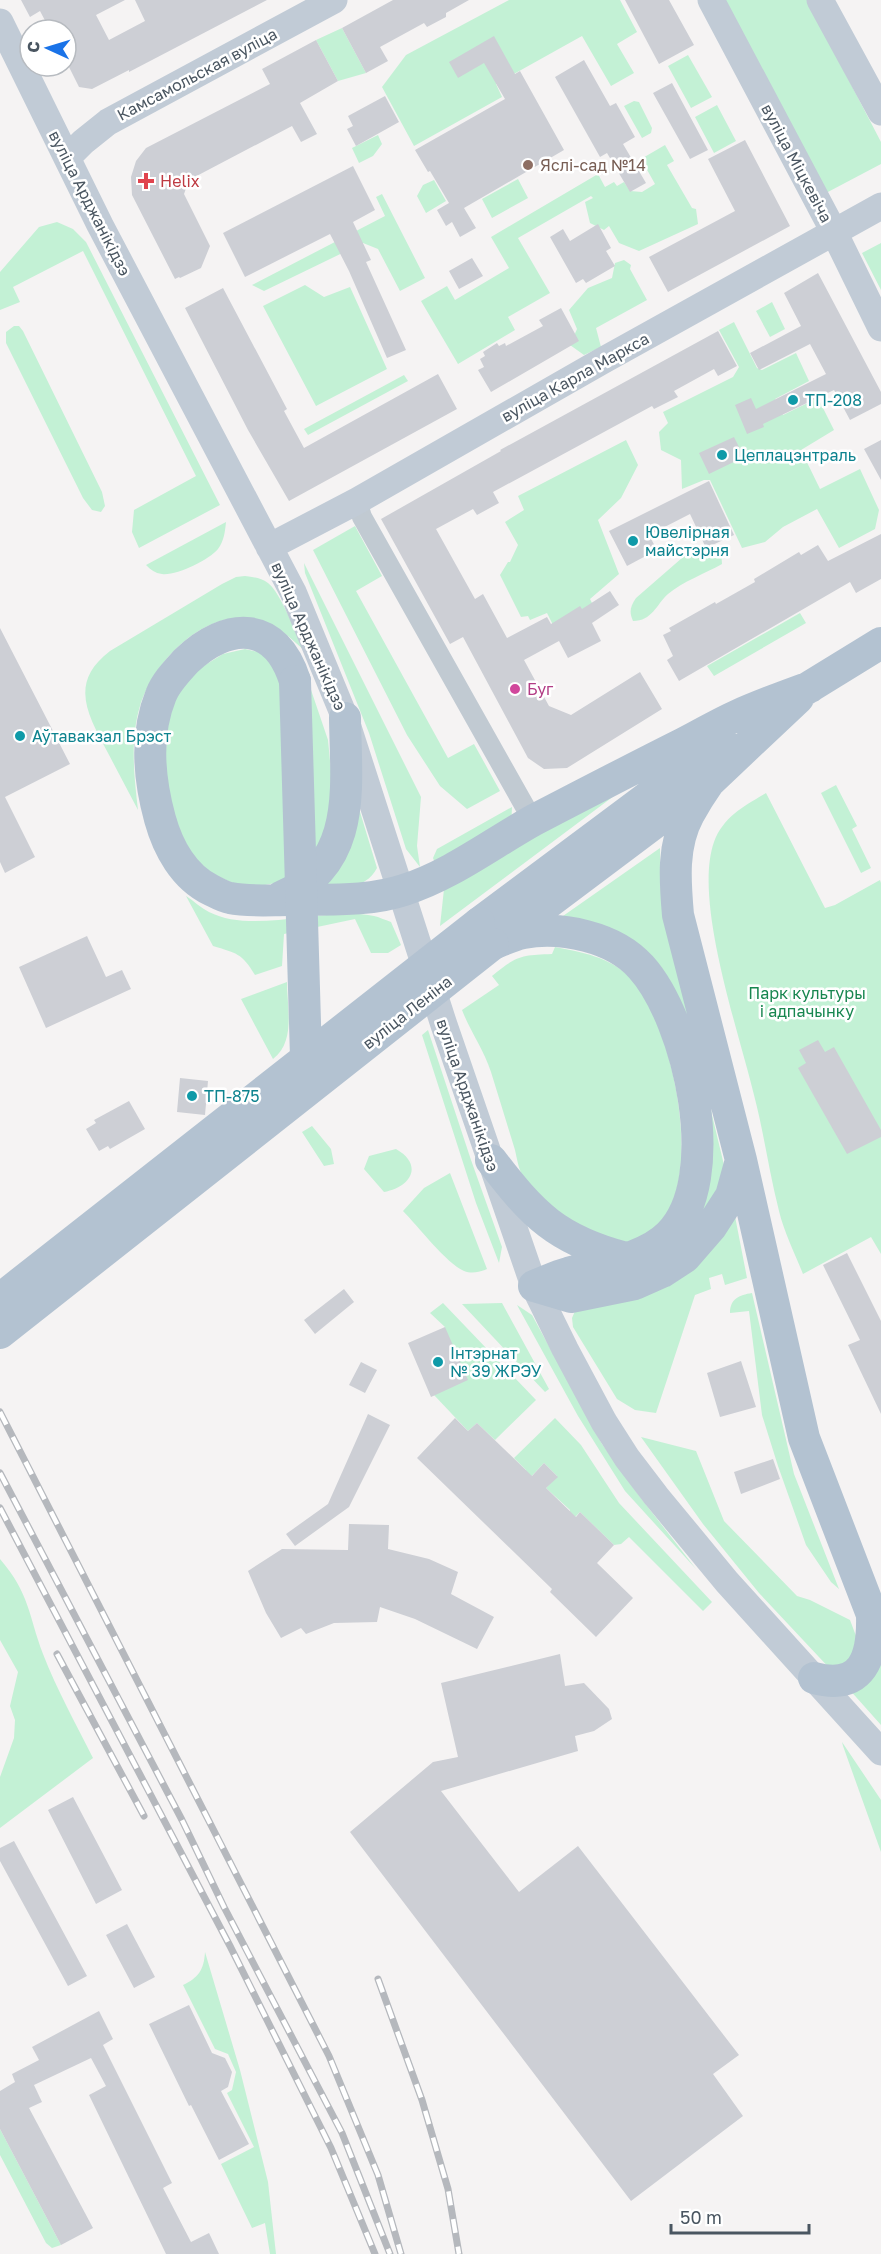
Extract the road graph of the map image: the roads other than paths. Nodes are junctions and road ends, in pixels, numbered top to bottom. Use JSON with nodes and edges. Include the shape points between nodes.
{"nodes":[{"id":1,"x":333,"y":0,"type":"edge"},
{"id":2,"x":711,"y":0,"type":"edge"},
{"id":3,"x":820,"y":0,"type":"edge"},
{"id":4,"x":0,"y":22,"type":"edge"},
{"id":5,"x":881,"y":112,"type":"edge"},
{"id":6,"x":67,"y":158,"type":"junction"},
{"id":7,"x":881,"y":206,"type":"edge"},
{"id":8,"x":834,"y":232,"type":"junction"},
{"id":9,"x":881,"y":328,"type":"edge"},
{"id":10,"x":357,"y":501,"type":"junction"},
{"id":11,"x":269,"y":547,"type":"junction"},
{"id":12,"x":881,"y":644,"type":"edge"},
{"id":13,"x":810,"y":687,"type":"junction"},
{"id":14,"x":345,"y":718,"type":"junction"},
{"id":15,"x":709,"y":782,"type":"junction"},
{"id":16,"x":533,"y":821,"type":"junction"},
{"id":17,"x":402,"y":891,"type":"junction"},
{"id":18,"x":275,"y":900,"type":"junction"},
{"id":19,"x":486,"y":934,"type":"junction"},
{"id":20,"x":306,"y":1057,"type":"junction"},
{"id":21,"x":491,"y":1160,"type":"junction"},
{"id":22,"x":741,"y":1160,"type":"junction"},
{"id":23,"x":626,"y":1257,"type":"junction"},
{"id":24,"x":534,"y":1286,"type":"junction"},
{"id":25,"x":0,"y":1299,"type":"edge"},
{"id":26,"x":0,"y":1333,"type":"edge"},
{"id":27,"x":876,"y":1627,"type":"edge"},
{"id":28,"x":814,"y":1678,"type":"junction"},
{"id":29,"x":881,"y":1752,"type":"edge"}],
"edges":[{"from":1,"to":6,"type":"main road","name":"Камсамольская вуліца","via":[[108,122]]},
{"from":2,"to":8,"type":"main road","name":"вуліца Міцкевіча"},
{"from":3,"to":5,"type":"main road"},
{"from":4,"to":6,"type":"main road","name":"вуліца Арджанікідзэ"},
{"from":6,"to":11,"type":"main road","name":"вуліца Арджанікідзэ"},
{"from":7,"to":8,"type":"main road","name":"вуліца Карла Маркса"},
{"from":8,"to":9,"type":"main road","name":"вуліца Міцкевіча"},
{"from":8,"to":10,"type":"main road","name":"вуліца Карла Маркса"},
{"from":10,"to":11,"type":"main road","name":"вуліца Карла Маркса"},
{"from":10,"to":16,"type":"street","via":[[362,517]]},
{"from":11,"to":14,"type":"main road","name":"вуліца Арджанікідзэ","via":[[293,592]]},
{"from":12,"to":13,"type":"main road","name":"вуліца Леніна"},
{"from":13,"to":15,"type":"main road","name":"вуліца Леніна"},
{"from":13,"to":16,"type":"main road","via":[[736,716]]},
{"from":13,"to":19,"type":"main road","name":"вуліца Леніна","via":[[709,750]]},
{"from":14,"to":17,"type":"main road","name":"вуліца Арджанікідзэ"},
{"from":14,"to":18,"type":"main road","via":[[341,833],[329,858],[314,875]]},
{"from":15,"to":19,"type":"main road","name":"вуліца Леніна"},
{"from":15,"to":22,"type":"main road","via":[[688,815],[678,842],[678,915]]},
{"from":16,"to":17,"type":"main road","via":[[435,878]]},
{"from":17,"to":18,"type":"main road","via":[[355,899]]},
{"from":17,"to":21,"type":"main road","name":"вуліца Арджанікідзэ"},
{"from":18,"to":20,"type":"main road","bridge":true,"via":[[230,898],[195,879],[168,844],[156,804],[151,744],[153,718],[162,692],[177,670],[221,636],[249,633],[264,637],[285,655],[295,681]]},
{"from":19,"to":20,"type":"main road","name":"вуліца Леніна","bridge":true},
{"from":19,"to":23,"type":"main road","via":[[548,931],[596,939],[620,950],[640,966],[671,1016],[697,1110],[694,1187],[683,1219],[668,1237]]},
{"from":19,"to":26,"type":"main road","name":"вуліца Леніна","bridge":true},
{"from":20,"to":25,"type":"main road","name":"вуліца Леніна","bridge":true},
{"from":21,"to":23,"type":"main road","via":[[516,1192],[557,1230],[578,1243]]},
{"from":21,"to":24,"type":"main road","name":"вуліца Арджанікідзэ"},
{"from":22,"to":24,"type":"main road","via":[[730,1196],[711,1227],[686,1257],[662,1272],[634,1284],[571,1297]]},
{"from":22,"to":27,"type":"main road","via":[[804,1438]]},
{"from":23,"to":24,"type":"main road"},
{"from":24,"to":28,"type":"main road","name":"вуліца Арджанікідзэ","via":[[604,1422],[627,1458],[727,1582]]},
{"from":27,"to":28,"type":"main road","via":[[865,1663],[856,1675],[829,1682]]},
{"from":28,"to":29,"type":"main road","name":"вуліца Арджанікідзэ"}]}
